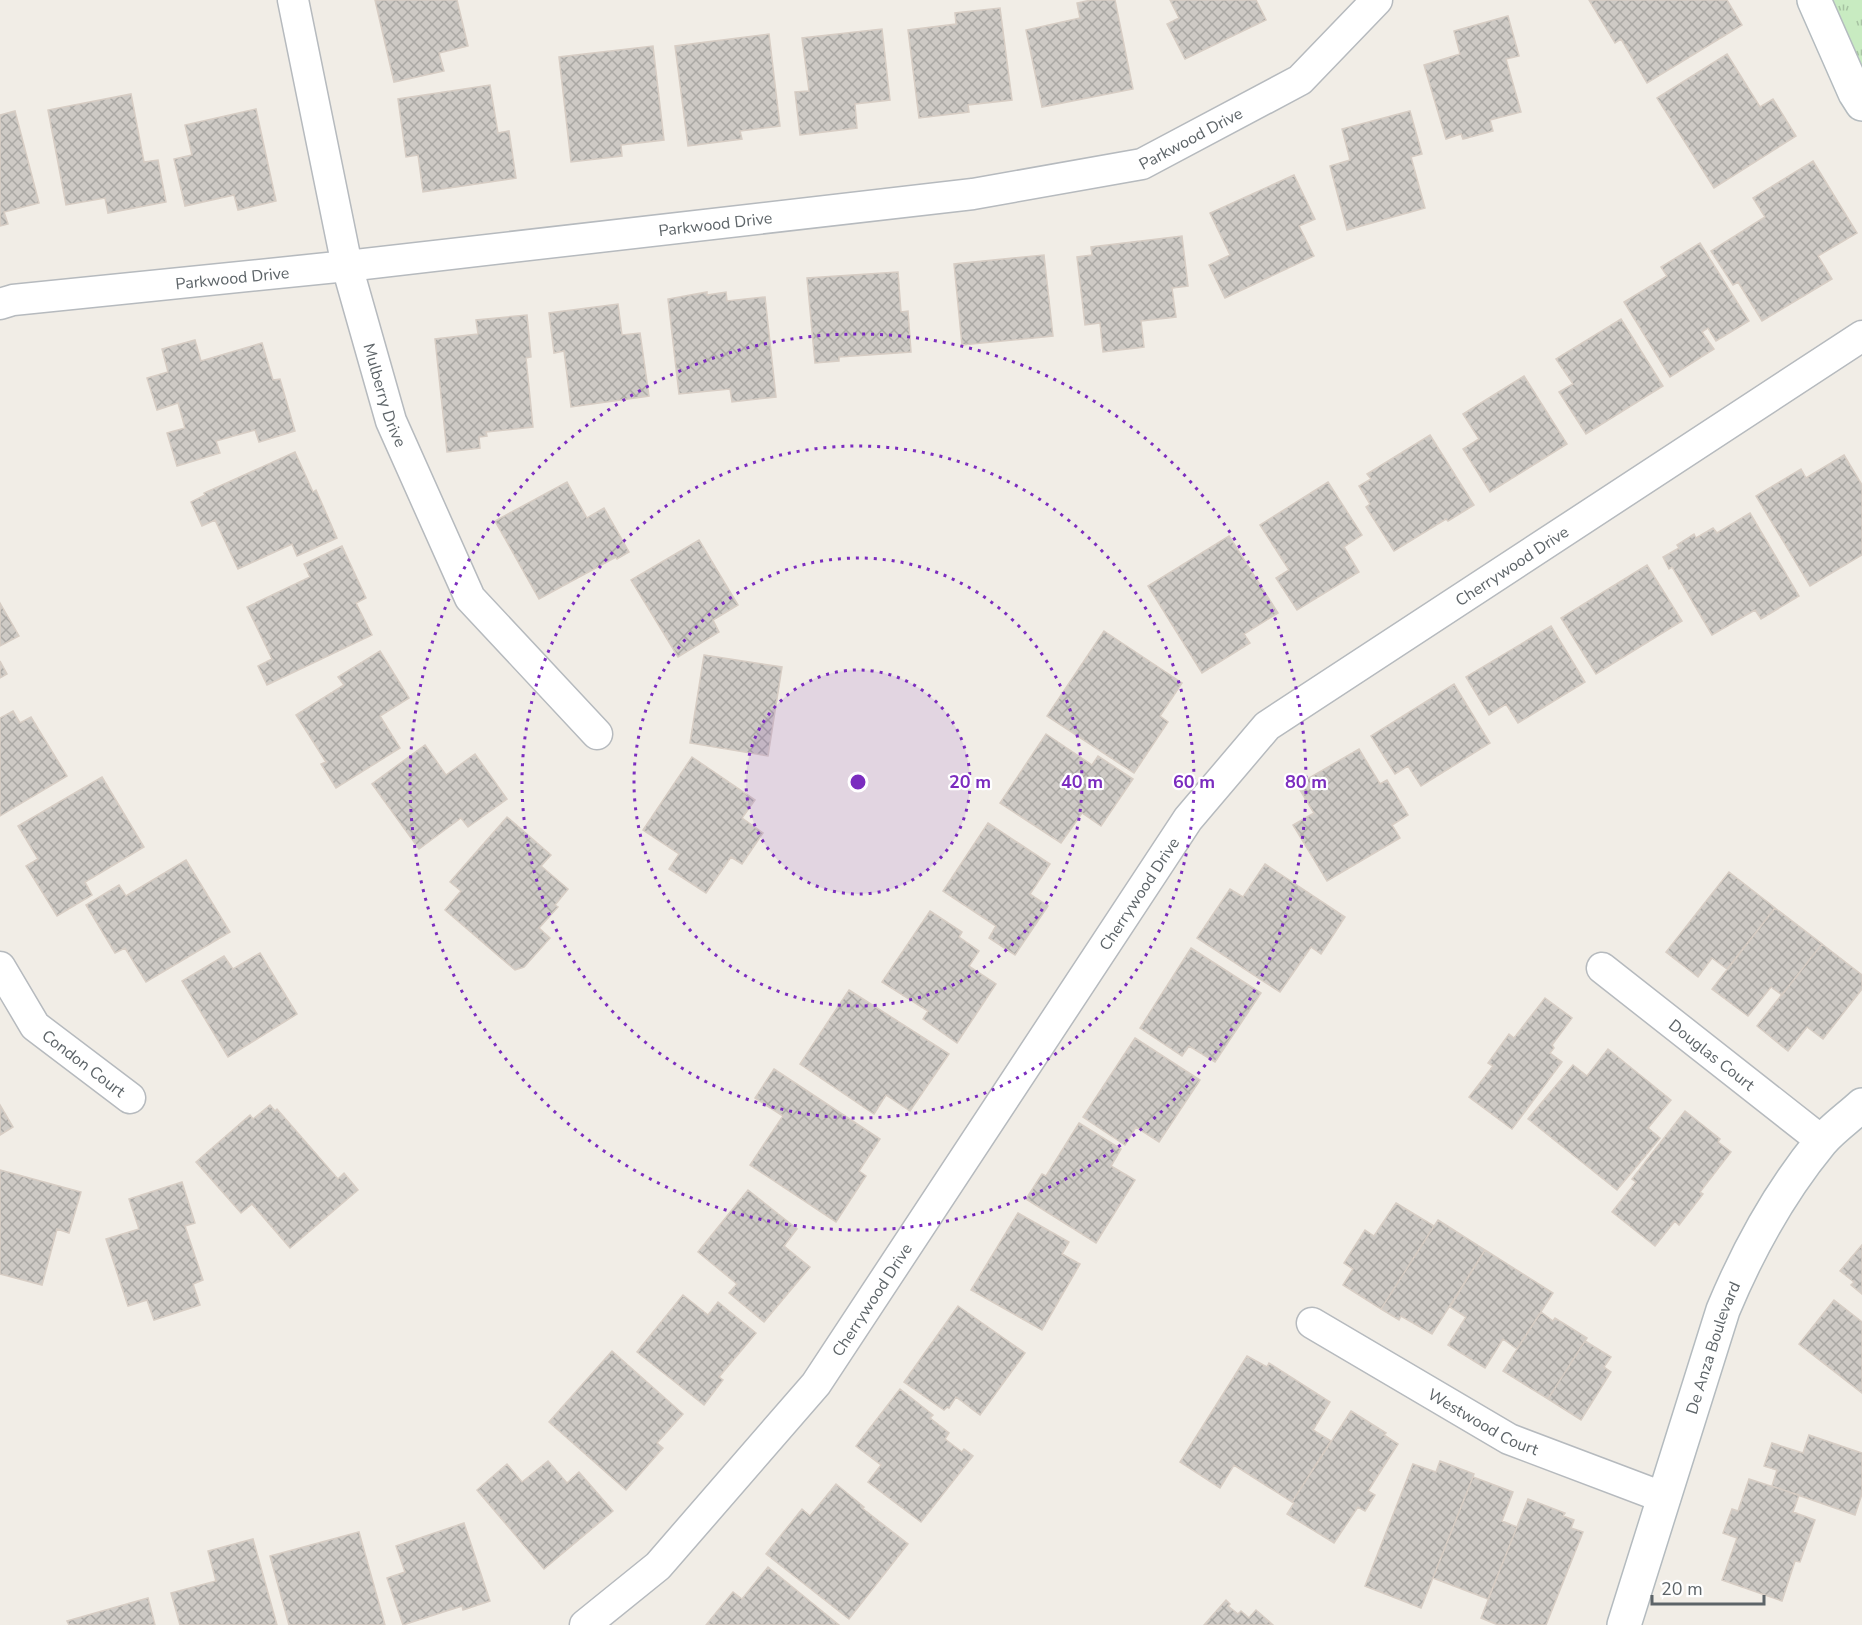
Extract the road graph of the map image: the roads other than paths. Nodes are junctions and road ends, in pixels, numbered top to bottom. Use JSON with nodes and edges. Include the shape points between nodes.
{"nodes":[{"id":1,"x":293,"y":0,"type":"edge"},
{"id":2,"x":1377,"y":0,"type":"edge"},
{"id":3,"x":1814,"y":0,"type":"edge"},
{"id":4,"x":1862,"y":104,"type":"edge"},
{"id":5,"x":347,"y":266,"type":"junction"},
{"id":6,"x":0,"y":304,"type":"edge"},
{"id":7,"x":1862,"y":336,"type":"edge"},
{"id":8,"x":597,"y":735,"type":"dead end"},
{"id":9,"x":0,"y":967,"type":"edge"},
{"id":10,"x":1602,"y":968,"type":"dead end"},
{"id":11,"x":130,"y":1098,"type":"dead end"},
{"id":12,"x":1862,"y":1105,"type":"edge"},
{"id":13,"x":1822,"y":1141,"type":"junction"},
{"id":14,"x":1312,"y":1323,"type":"dead end"},
{"id":15,"x":1665,"y":1498,"type":"junction"},
{"id":16,"x":585,"y":1625,"type":"edge"},
{"id":17,"x":1624,"y":1625,"type":"edge"}],
"edges":[{"from":1,"to":5,"type":"street","name":"Mulberry Drive"},
{"from":2,"to":5,"type":"street","name":"Parkwood Drive","via":[[1300,80],[1142,164],[973,194]]},
{"from":3,"to":4,"type":"street"},
{"from":5,"to":6,"type":"street","name":"Parkwood Drive"},
{"from":5,"to":8,"type":"street","name":"Mulberry Drive","via":[[390,421],[470,598]]},
{"from":7,"to":16,"type":"street","name":"Cherrywood Drive","via":[[1267,726],[1188,819],[816,1384],[658,1566]]},
{"from":9,"to":11,"type":"street","name":"Condon Court","via":[[35,1026]]},
{"from":10,"to":13,"type":"street","name":"Douglas Court"},
{"from":12,"to":13,"type":"street","name":"De Anza Boulevard"},
{"from":13,"to":15,"type":"street","name":"De Anza Boulevard","via":[[1782,1196],[1742,1264],[1723,1310]]},
{"from":14,"to":15,"type":"street","name":"Westwood Court","via":[[1509,1439]]},
{"from":15,"to":17,"type":"street","name":"De Anza Boulevard"}]}
